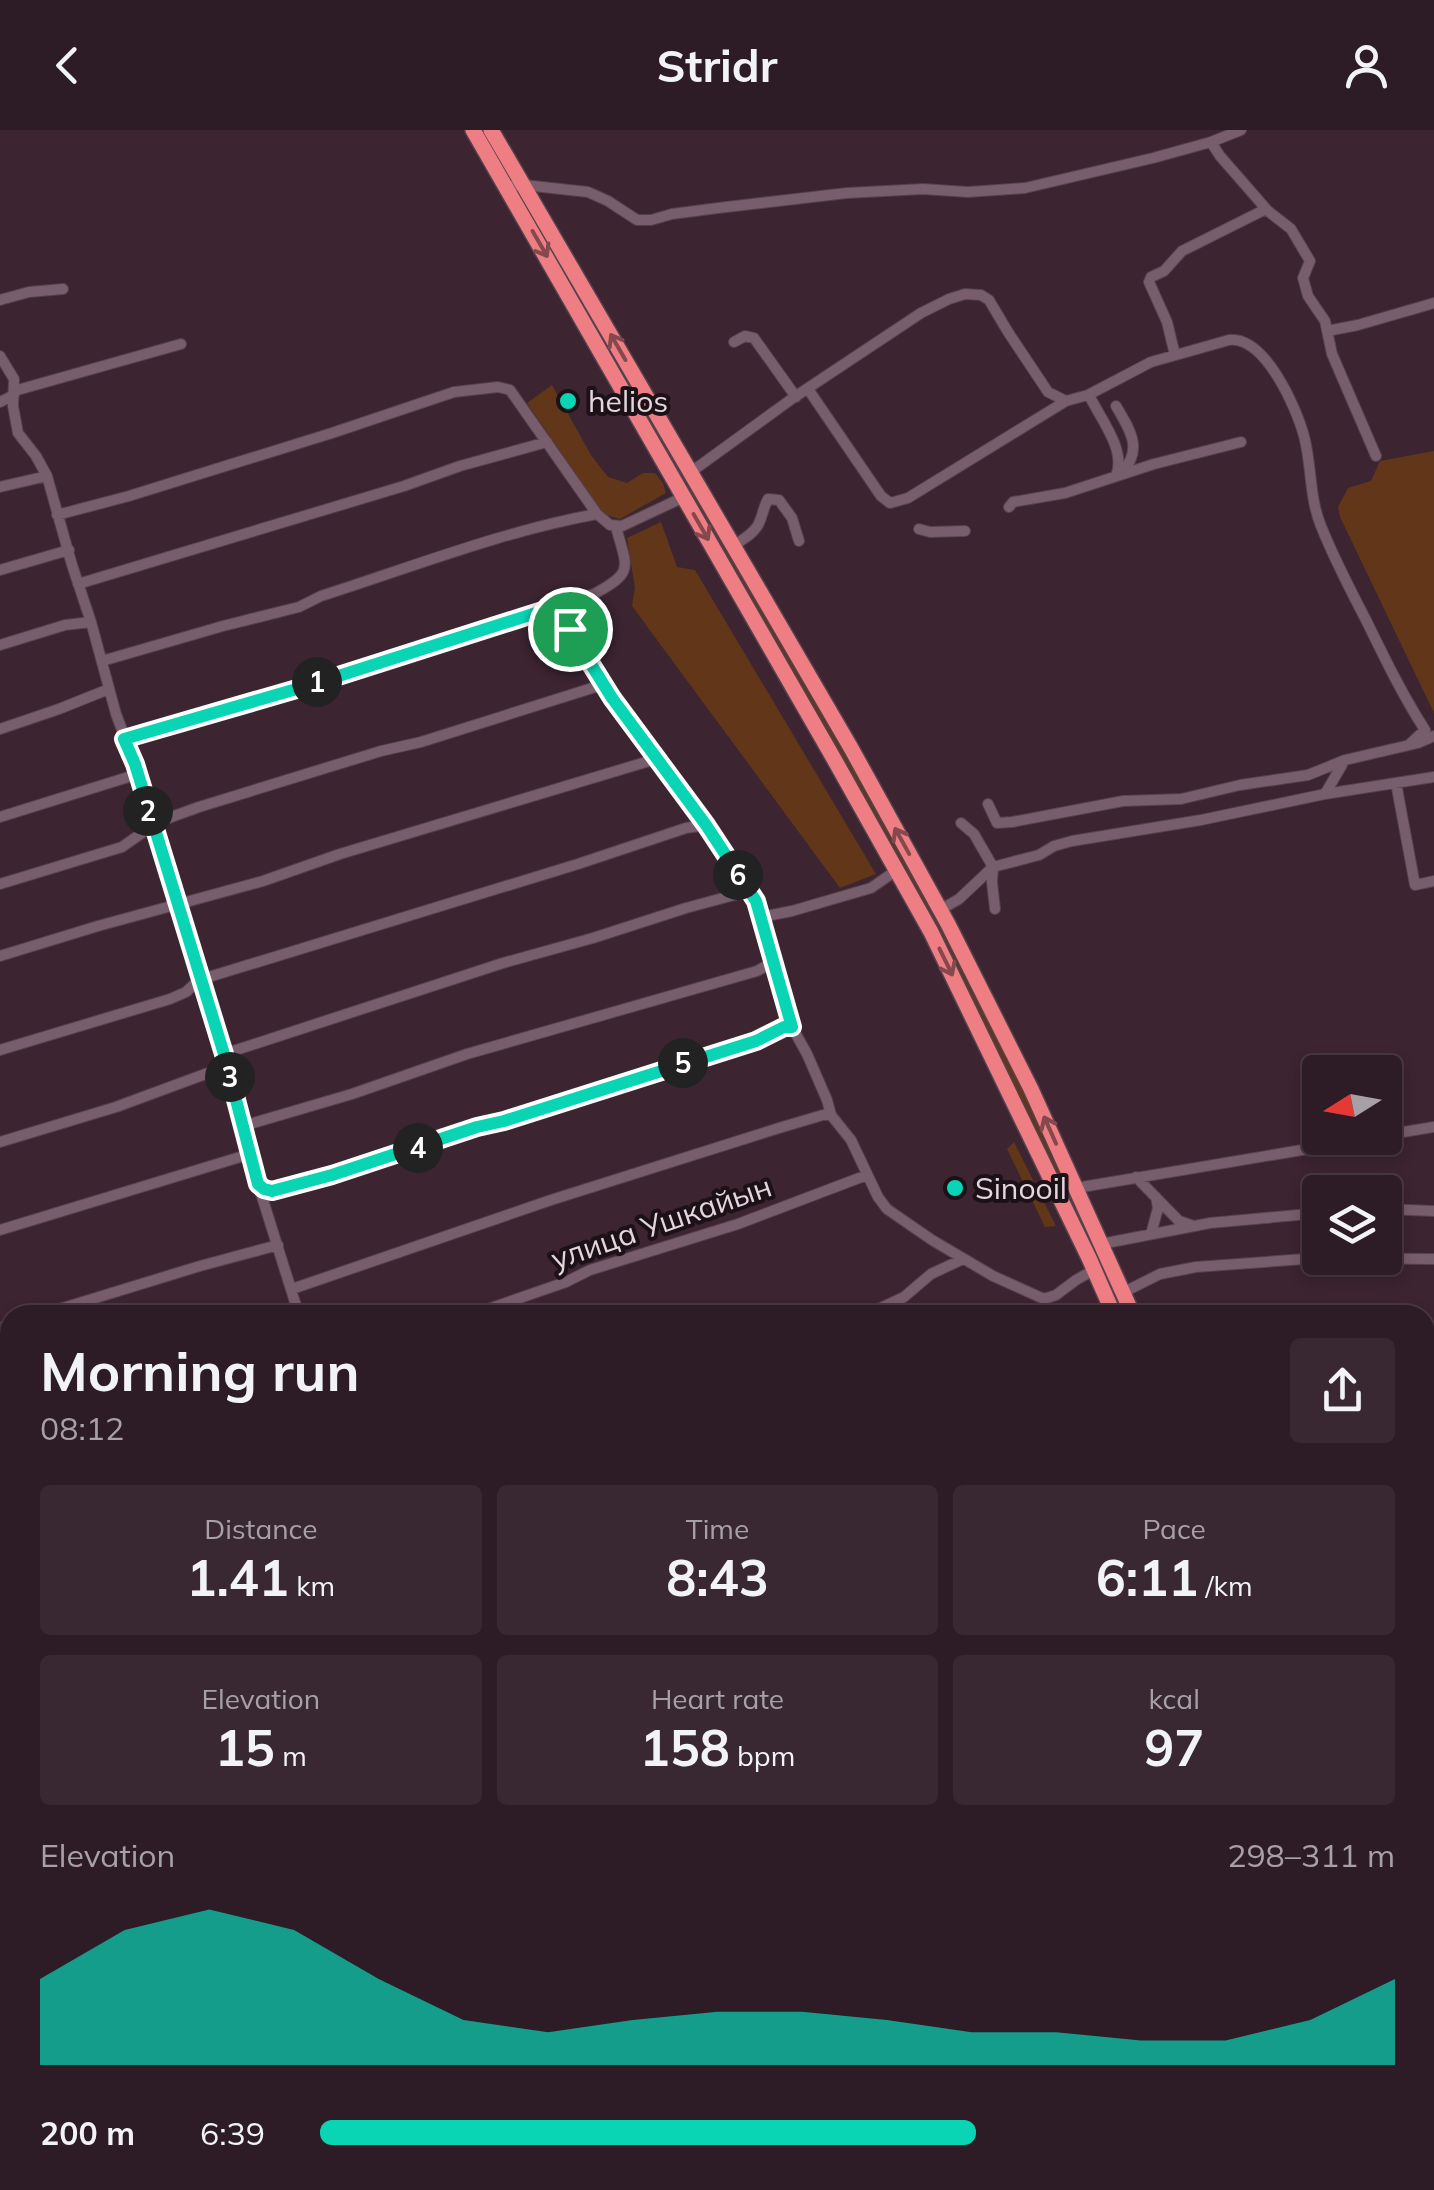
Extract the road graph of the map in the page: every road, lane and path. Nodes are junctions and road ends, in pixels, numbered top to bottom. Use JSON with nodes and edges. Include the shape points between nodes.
{"nodes":[{"id":1,"x":473,"y":130,"type":"edge"},
{"id":2,"x":491,"y":130,"type":"edge"},
{"id":3,"x":1241,"y":130,"type":"edge"},
{"id":4,"x":1211,"y":142,"type":"junction"},
{"id":5,"x":515,"y":185,"type":"junction"},
{"id":6,"x":1266,"y":209,"type":"junction"},
{"id":7,"x":63,"y":289,"type":"dead end"},
{"id":8,"x":0,"y":300,"type":"edge"},
{"id":9,"x":1434,"y":304,"type":"edge"},
{"id":10,"x":1328,"y":330,"type":"junction"},
{"id":11,"x":734,"y":342,"type":"dead end"},
{"id":12,"x":181,"y":344,"type":"dead end"},
{"id":13,"x":1175,"y":355,"type":"junction"},
{"id":14,"x":0,"y":356,"type":"edge"},
{"id":15,"x":808,"y":388,"type":"junction"},
{"id":16,"x":14,"y":393,"type":"junction"},
{"id":17,"x":796,"y":397,"type":"junction"},
{"id":18,"x":1066,"y":400,"type":"junction"},
{"id":19,"x":1091,"y":400,"type":"dead end"},
{"id":20,"x":0,"y":402,"type":"edge"},
{"id":21,"x":1116,"y":406,"type":"dead end"},
{"id":22,"x":547,"y":442,"type":"junction"},
{"id":23,"x":1241,"y":442,"type":"dead end"},
{"id":24,"x":1376,"y":456,"type":"dead end"},
{"id":25,"x":690,"y":472,"type":"junction"},
{"id":26,"x":46,"y":476,"type":"junction"},
{"id":27,"x":1116,"y":476,"type":"junction"},
{"id":28,"x":0,"y":488,"type":"edge"},
{"id":29,"x":684,"y":497,"type":"junction"},
{"id":30,"x":1009,"y":507,"type":"dead end"},
{"id":31,"x":57,"y":514,"type":"junction"},
{"id":32,"x":597,"y":514,"type":"junction"},
{"id":33,"x":616,"y":527,"type":"junction"},
{"id":34,"x":919,"y":529,"type":"dead end"},
{"id":35,"x":966,"y":531,"type":"dead end"},
{"id":36,"x":799,"y":541,"type":"dead end"},
{"id":37,"x":734,"y":546,"type":"junction"},
{"id":38,"x":69,"y":550,"type":"junction"},
{"id":39,"x":0,"y":570,"type":"edge"},
{"id":40,"x":78,"y":584,"type":"junction"},
{"id":41,"x":558,"y":606,"type":"junction"},
{"id":42,"x":91,"y":622,"type":"junction"},
{"id":43,"x":0,"y":645,"type":"edge"},
{"id":44,"x":102,"y":661,"type":"junction"},
{"id":45,"x":604,"y":684,"type":"junction"},
{"id":46,"x":109,"y":689,"type":"junction"},
{"id":47,"x":0,"y":729,"type":"edge"},
{"id":48,"x":1434,"y":736,"type":"edge"},
{"id":49,"x":124,"y":739,"type":"junction"},
{"id":50,"x":1410,"y":744,"type":"junction"},
{"id":51,"x":656,"y":758,"type":"junction"},
{"id":52,"x":1346,"y":760,"type":"junction"},
{"id":53,"x":138,"y":774,"type":"junction"},
{"id":54,"x":1434,"y":777,"type":"edge"},
{"id":55,"x":1396,"y":783,"type":"junction"},
{"id":56,"x":1324,"y":794,"type":"junction"},
{"id":57,"x":988,"y":804,"type":"dead end"},
{"id":58,"x":0,"y":817,"type":"edge"},
{"id":59,"x":961,"y":823,"type":"dead end"},
{"id":60,"x":152,"y":825,"type":"junction"},
{"id":61,"x":706,"y":825,"type":"junction"},
{"id":62,"x":993,"y":867,"type":"junction"},
{"id":63,"x":896,"y":870,"type":"junction"},
{"id":64,"x":1434,"y":881,"type":"edge"},
{"id":65,"x":0,"y":884,"type":"edge"},
{"id":66,"x":749,"y":891,"type":"junction"},
{"id":67,"x":176,"y":905,"type":"junction"},
{"id":68,"x":995,"y":909,"type":"dead end"},
{"id":69,"x":940,"y":910,"type":"junction"},
{"id":70,"x":762,"y":917,"type":"junction"},
{"id":71,"x":0,"y":956,"type":"edge"},
{"id":72,"x":773,"y":962,"type":"junction"},
{"id":73,"x":200,"y":980,"type":"junction"},
{"id":74,"x":792,"y":1027,"type":"junction"},
{"id":75,"x":0,"y":1050,"type":"edge"},
{"id":76,"x":225,"y":1060,"type":"junction"},
{"id":77,"x":832,"y":1116,"type":"junction"},
{"id":78,"x":243,"y":1126,"type":"junction"},
{"id":79,"x":1434,"y":1128,"type":"edge"},
{"id":80,"x":1402,"y":1133,"type":"edge"},
{"id":81,"x":0,"y":1142,"type":"edge"},
{"id":82,"x":1302,"y":1150,"type":"edge"},
{"id":83,"x":250,"y":1154,"type":"junction"},
{"id":84,"x":868,"y":1175,"type":"junction"},
{"id":85,"x":1136,"y":1177,"type":"junction"},
{"id":86,"x":258,"y":1184,"type":"junction"},
{"id":87,"x":1076,"y":1188,"type":"junction"},
{"id":88,"x":1156,"y":1196,"type":"junction"},
{"id":89,"x":1402,"y":1210,"type":"edge"},
{"id":90,"x":1434,"y":1210,"type":"edge"},
{"id":91,"x":1302,"y":1214,"type":"edge"},
{"id":92,"x":1193,"y":1226,"type":"junction"},
{"id":93,"x":0,"y":1230,"type":"edge"},
{"id":94,"x":1151,"y":1234,"type":"junction"},
{"id":95,"x":278,"y":1245,"type":"junction"},
{"id":96,"x":1097,"y":1256,"type":"junction"},
{"id":97,"x":963,"y":1259,"type":"junction"},
{"id":98,"x":1434,"y":1259,"type":"edge"},
{"id":99,"x":292,"y":1289,"type":"junction"},
{"id":100,"x":1124,"y":1292,"type":"junction"},
{"id":101,"x":73,"y":1305,"type":"edge"},
{"id":102,"x":296,"y":1305,"type":"edge"},
{"id":103,"x":500,"y":1305,"type":"edge"},
{"id":104,"x":886,"y":1305,"type":"edge"},
{"id":105,"x":1111,"y":1305,"type":"edge"},
{"id":106,"x":1129,"y":1305,"type":"edge"}],
"edges":[{"from":1,"to":5,"type":"highway"},
{"from":2,"to":5,"type":"highway"},
{"from":3,"to":4,"type":"street"},
{"from":4,"to":5,"type":"street","via":[[1024,188],[847,193],[650,220],[588,192]]},
{"from":4,"to":6,"type":"street"},
{"from":25,"to":5,"type":"highway","one_way":true},
{"from":5,"to":29,"type":"highway","one_way":true},
{"from":6,"to":10,"type":"street","via":[[1291,228],[1310,261],[1303,278]]},
{"from":6,"to":13,"type":"street","via":[[1182,251],[1151,277]]},
{"from":7,"to":8,"type":"street"},
{"from":9,"to":10,"type":"street"},
{"from":10,"to":24,"type":"street"},
{"from":11,"to":17,"type":"street","via":[[754,338]]},
{"from":12,"to":16,"type":"street"},
{"from":13,"to":18,"type":"street"},
{"from":13,"to":50,"type":"street","via":[[1238,339],[1260,353],[1286,390],[1304,435],[1319,522],[1425,730]]},
{"from":14,"to":16,"type":"street"},
{"from":15,"to":17,"type":"street"},
{"from":15,"to":18,"type":"street","via":[[922,313],[949,299],[981,294],[1048,392]]},
{"from":15,"to":18,"type":"street","via":[[890,503]]},
{"from":16,"to":20,"type":"street"},
{"from":16,"to":26,"type":"street","via":[[18,433]]},
{"from":17,"to":25,"type":"street"},
{"from":19,"to":27,"type":"street","via":[[1117,450]]},
{"from":21,"to":27,"type":"street","via":[[1133,446],[1132,458]]},
{"from":22,"to":31,"type":"street","via":[[510,390],[470,389]]},
{"from":22,"to":32,"type":"street"},
{"from":22,"to":40,"type":"street"},
{"from":23,"to":27,"type":"street"},
{"from":25,"to":37,"type":"highway"},
{"from":26,"to":28,"type":"street"},
{"from":26,"to":31,"type":"street"},
{"from":27,"to":30,"type":"street"},
{"from":29,"to":33,"type":"street"},
{"from":29,"to":63,"type":"highway","one_way":true},
{"from":31,"to":38,"type":"street"},
{"from":32,"to":33,"type":"street"},
{"from":32,"to":44,"type":"street"},
{"from":33,"to":41,"type":"street","via":[[626,560],[619,580]]},
{"from":34,"to":35,"type":"street"},
{"from":36,"to":37,"type":"street","via":[[779,500],[768,499],[761,521]]},
{"from":69,"to":37,"type":"highway","one_way":true},
{"from":38,"to":39,"type":"street"},
{"from":38,"to":40,"type":"street"},
{"from":40,"to":42,"type":"street"},
{"from":41,"to":45,"type":"street"},
{"from":41,"to":49,"type":"street"},
{"from":42,"to":43,"type":"street"},
{"from":42,"to":44,"type":"street"},
{"from":44,"to":46,"type":"street"},
{"from":45,"to":51,"type":"street"},
{"from":45,"to":60,"type":"street"},
{"from":46,"to":47,"type":"street"},
{"from":46,"to":49,"type":"street"},
{"from":48,"to":50,"type":"street"},
{"from":49,"to":53,"type":"street"},
{"from":50,"to":52,"type":"street"},
{"from":51,"to":61,"type":"street"},
{"from":51,"to":67,"type":"street"},
{"from":52,"to":56,"type":"street"},
{"from":52,"to":57,"type":"street","via":[[1308,776],[1012,822],[996,823]]},
{"from":53,"to":58,"type":"street"},
{"from":53,"to":60,"type":"street"},
{"from":54,"to":55,"type":"street"},
{"from":55,"to":56,"type":"street"},
{"from":55,"to":64,"type":"street","via":[[1414,884]]},
{"from":56,"to":62,"type":"street","via":[[1072,841]]},
{"from":59,"to":62,"type":"street"},
{"from":60,"to":65,"type":"street","via":[[122,847]]},
{"from":60,"to":67,"type":"street"},
{"from":61,"to":66,"type":"street"},
{"from":61,"to":73,"type":"street"},
{"from":62,"to":68,"type":"street"},
{"from":62,"to":69,"type":"street"},
{"from":63,"to":70,"type":"street","via":[[870,888]]},
{"from":63,"to":96,"type":"highway","one_way":true},
{"from":66,"to":70,"type":"street"},
{"from":66,"to":76,"type":"street","via":[[503,963]]},
{"from":67,"to":71,"type":"street"},
{"from":67,"to":73,"type":"street"},
{"from":87,"to":69,"type":"highway","one_way":true},
{"from":70,"to":72,"type":"street"},
{"from":72,"to":74,"type":"street"},
{"from":72,"to":78,"type":"street"},
{"from":73,"to":75,"type":"street","via":[[170,999]]},
{"from":73,"to":76,"type":"street"},
{"from":74,"to":77,"type":"street"},
{"from":74,"to":86,"type":"street","via":[[332,1175],[272,1191]]},
{"from":76,"to":78,"type":"street"},
{"from":76,"to":81,"type":"street","via":[[116,1107]]},
{"from":77,"to":84,"type":"street"},
{"from":77,"to":99,"type":"street","via":[[551,1200]]},
{"from":78,"to":83,"type":"street"},
{"from":79,"to":80,"type":"street"},
{"from":82,"to":85,"type":"street"},
{"from":83,"to":86,"type":"street"},
{"from":83,"to":93,"type":"street"},
{"from":84,"to":97,"type":"street","via":[[887,1209]]},
{"from":84,"to":103,"type":"street","name":"улица Ушкайын"},
{"from":85,"to":87,"type":"street"},
{"from":85,"to":88,"type":"street"},
{"from":86,"to":95,"type":"street"},
{"from":87,"to":96,"type":"highway"},
{"from":88,"to":92,"type":"street"},
{"from":88,"to":94,"type":"street"},
{"from":89,"to":90,"type":"street"},
{"from":91,"to":92,"type":"street"},
{"from":92,"to":94,"type":"street"},
{"from":94,"to":96,"type":"street"},
{"from":95,"to":99,"type":"street"},
{"from":95,"to":101,"type":"street"},
{"from":96,"to":97,"type":"street","via":[[1076,1280],[1044,1299]]},
{"from":96,"to":100,"type":"highway"},
{"from":96,"to":105,"type":"highway"},
{"from":97,"to":104,"type":"street"},
{"from":98,"to":100,"type":"street","via":[[1215,1265],[1160,1274]]},
{"from":99,"to":102,"type":"street"},
{"from":100,"to":106,"type":"highway"}]}
